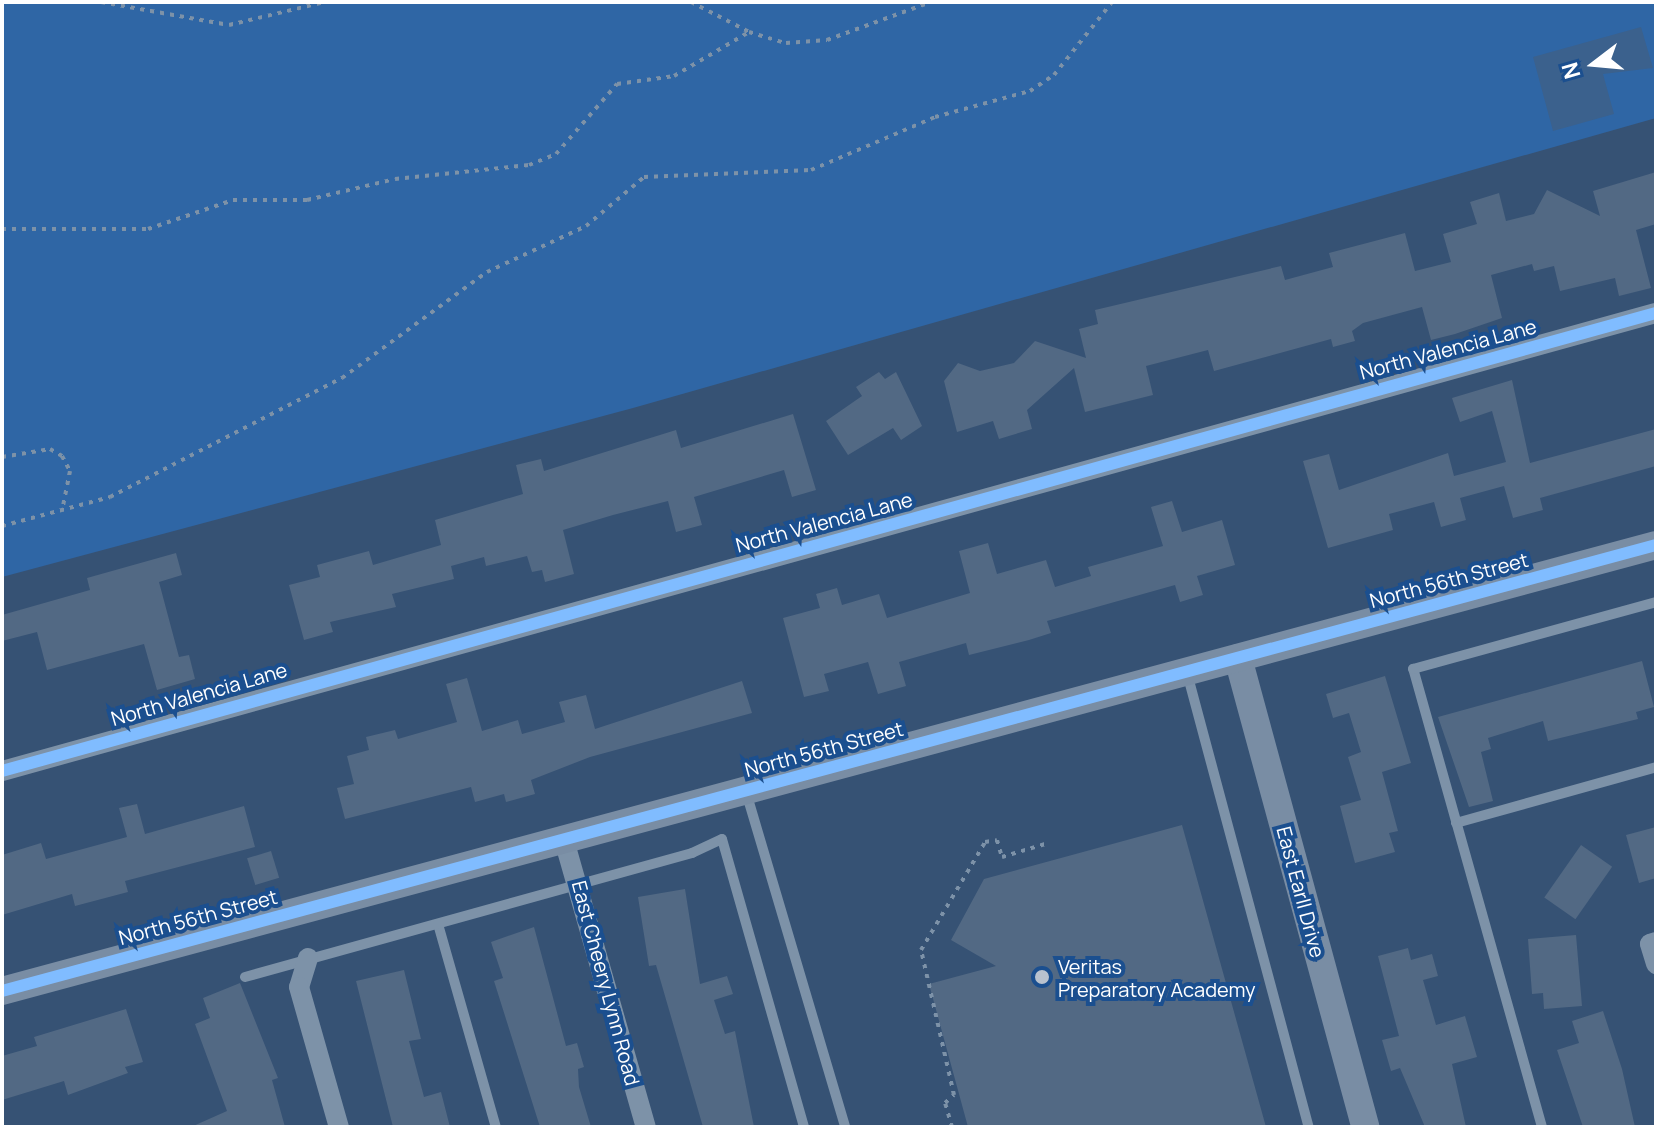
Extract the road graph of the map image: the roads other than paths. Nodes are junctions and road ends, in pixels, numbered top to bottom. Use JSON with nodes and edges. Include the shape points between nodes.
{"nodes":[{"id":1,"x":1656,"y":313,"type":"edge"},
{"id":2,"x":1656,"y":545,"type":"edge"},
{"id":3,"x":1656,"y":602,"type":"edge"},
{"id":4,"x":1238,"y":658,"type":"junction"},
{"id":5,"x":1187,"y":671,"type":"junction"},
{"id":6,"x":1656,"y":767,"type":"edge"},
{"id":7,"x":2,"y":771,"type":"edge"},
{"id":8,"x":745,"y":791,"type":"junction"},
{"id":9,"x":1456,"y":823,"type":"junction"},
{"id":10,"x":564,"y":840,"type":"junction"},
{"id":11,"x":579,"y":884,"type":"junction"},
{"id":12,"x":438,"y":924,"type":"junction"},
{"id":13,"x":1653,"y":943,"type":"edge"},
{"id":14,"x":308,"y":958,"type":"junction"},
{"id":15,"x":1656,"y":964,"type":"edge"},
{"id":16,"x":245,"y":977,"type":"dead end"},
{"id":17,"x":2,"y":991,"type":"edge"},
{"id":18,"x":339,"y":1127,"type":"edge"},
{"id":19,"x":496,"y":1127,"type":"edge"},
{"id":20,"x":646,"y":1127,"type":"edge"},
{"id":21,"x":804,"y":1127,"type":"edge"},
{"id":22,"x":845,"y":1127,"type":"edge"},
{"id":23,"x":1309,"y":1127,"type":"edge"},
{"id":24,"x":1365,"y":1127,"type":"edge"},
{"id":25,"x":1542,"y":1127,"type":"edge"}],
"edges":[{"from":1,"to":7,"type":"street","name":"North Valencia Lane"},
{"from":2,"to":4,"type":"main road","name":"North 56th Street"},
{"from":3,"to":9,"type":"lane","via":[[1413,669]]},
{"from":4,"to":5,"type":"main road","name":"North 56th Street"},
{"from":4,"to":24,"type":"main road","name":"East Earll Drive"},
{"from":5,"to":8,"type":"main road","name":"North 56th Street"},
{"from":5,"to":23,"type":"lane"},
{"from":6,"to":9,"type":"lane"},
{"from":8,"to":10,"type":"main road","name":"North 56th Street"},
{"from":8,"to":22,"type":"lane"},
{"from":9,"to":25,"type":"lane"},
{"from":10,"to":11,"type":"street","name":"East Cheery Lynn Road"},
{"from":10,"to":17,"type":"main road","name":"North 56th Street"},
{"from":11,"to":12,"type":"lane"},
{"from":11,"to":20,"type":"street","name":"East Cheery Lynn Road"},
{"from":11,"to":21,"type":"lane","via":[[722,839]]},
{"from":12,"to":14,"type":"lane"},
{"from":12,"to":19,"type":"lane"},
{"from":13,"to":15,"type":"street"},
{"from":14,"to":16,"type":"lane"},
{"from":14,"to":18,"type":"street","via":[[299,987]]}]}
